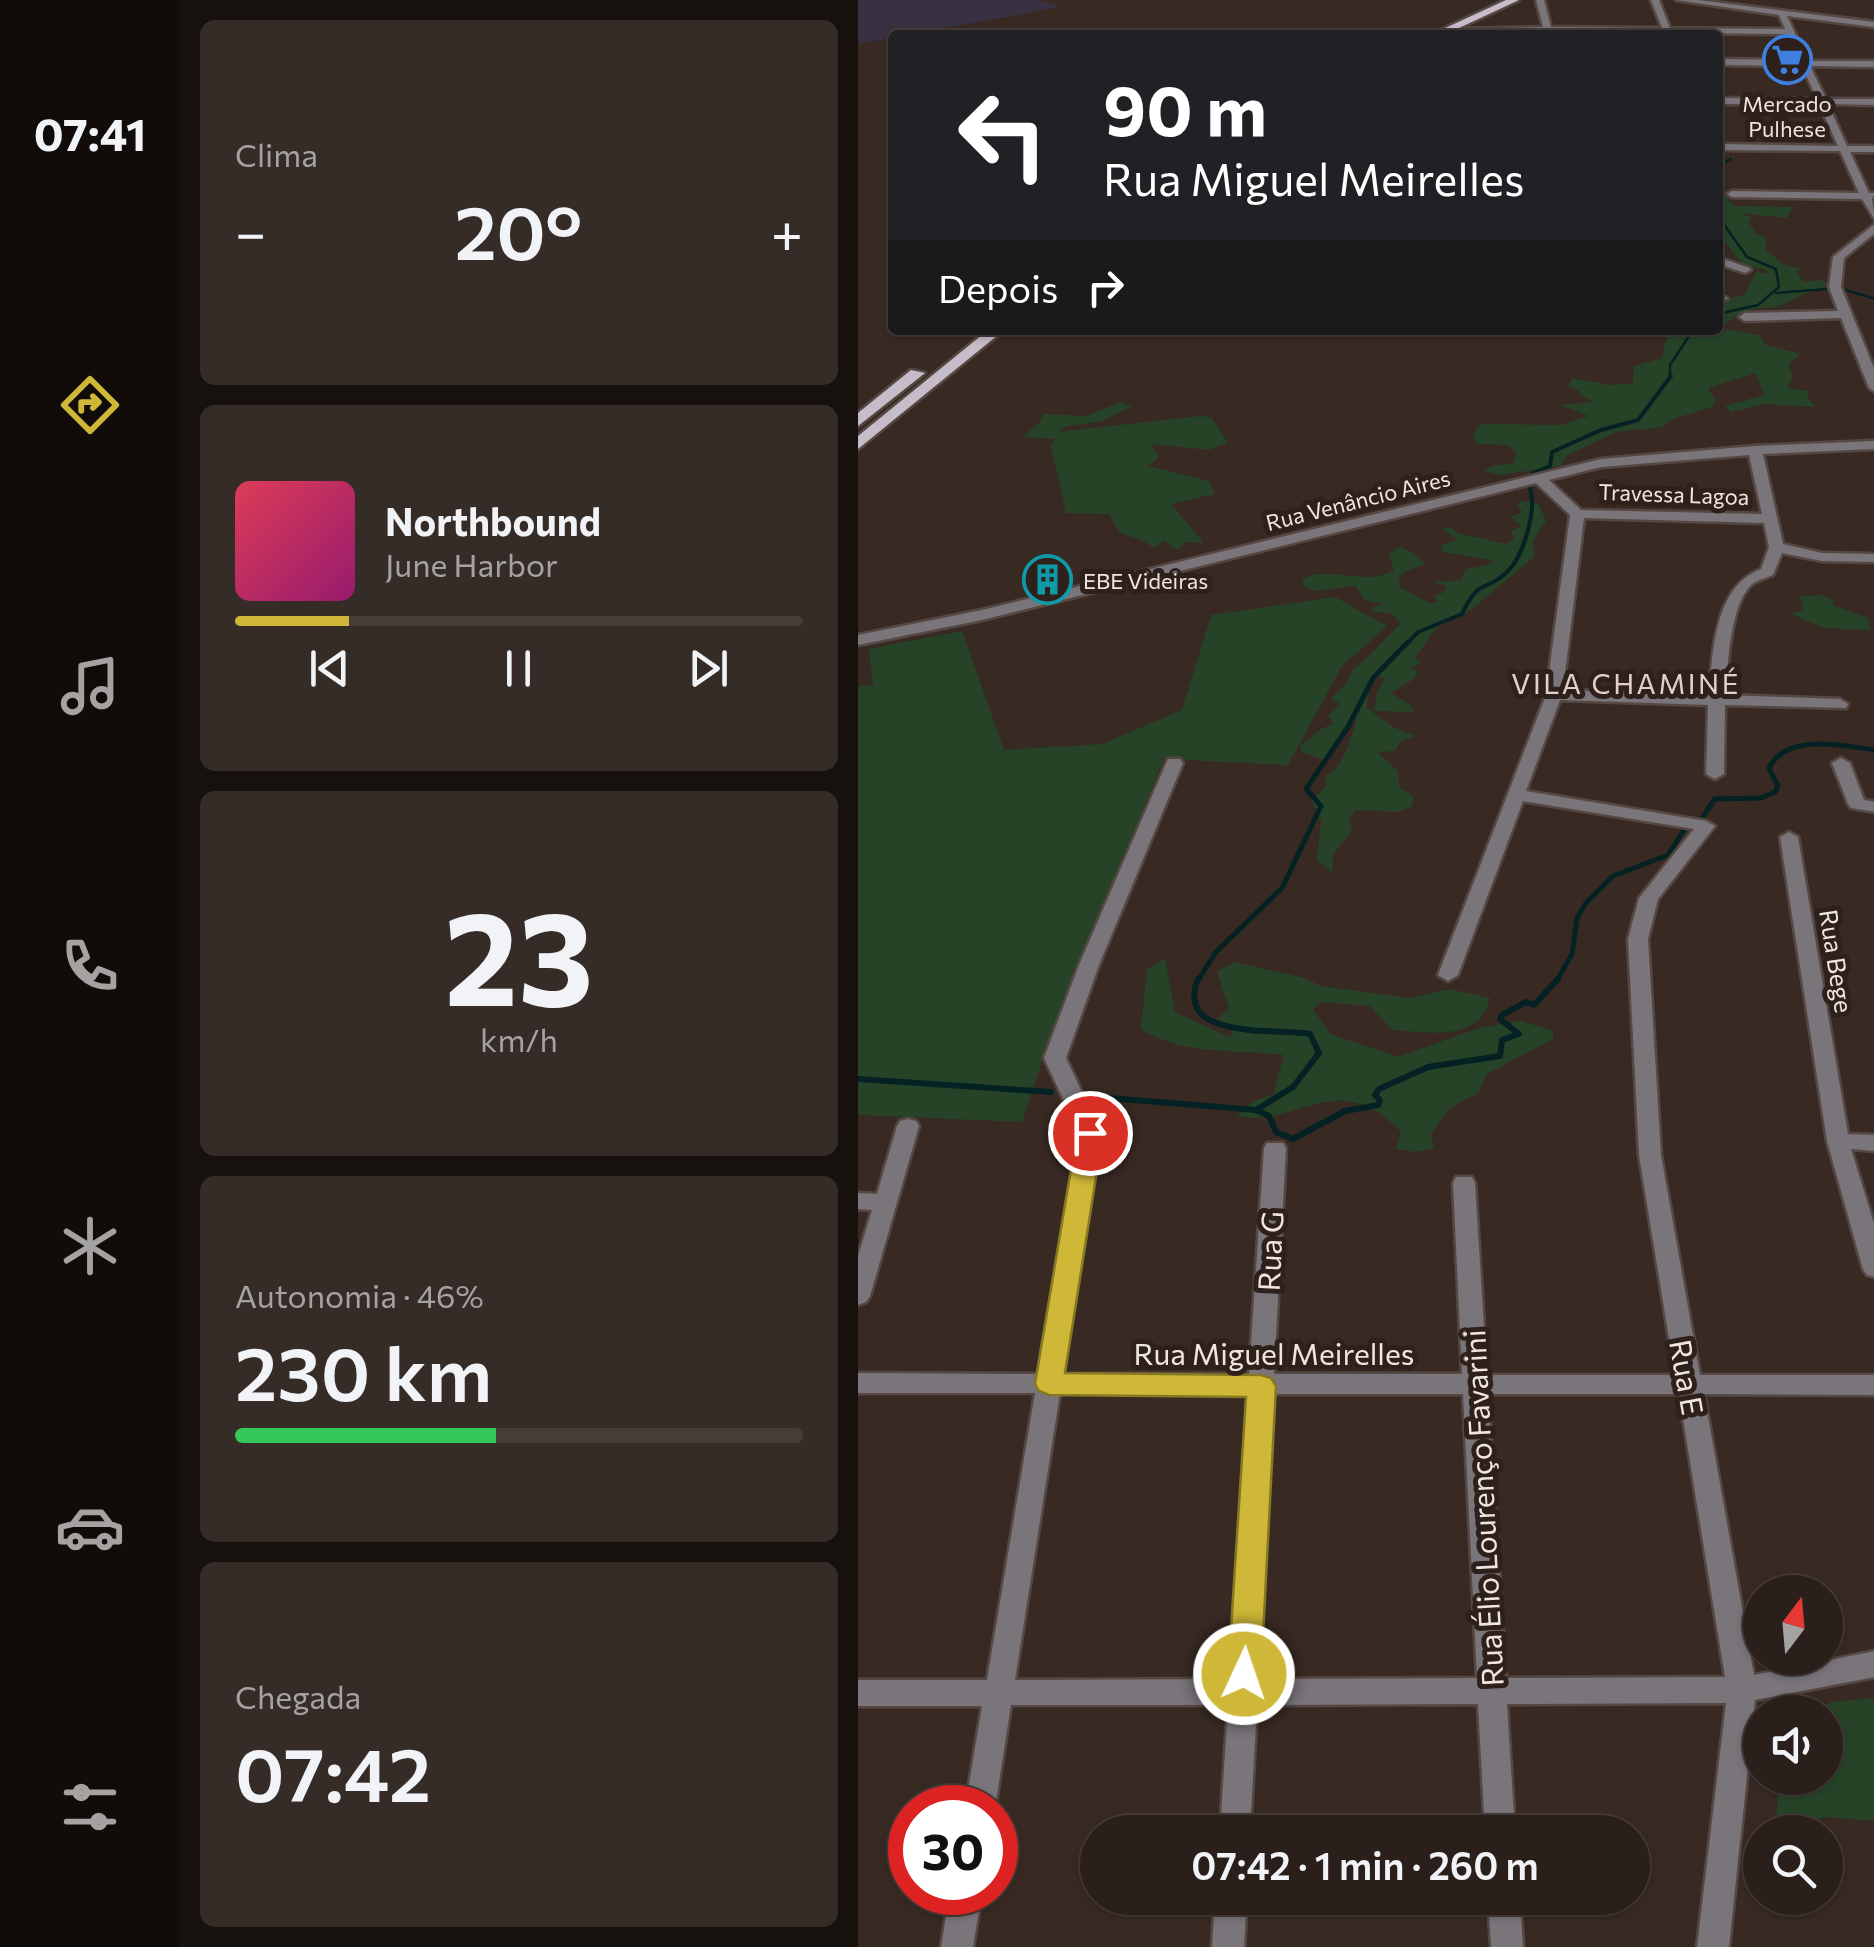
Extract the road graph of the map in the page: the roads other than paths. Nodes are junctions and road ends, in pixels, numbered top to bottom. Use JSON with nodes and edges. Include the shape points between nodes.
{"nodes":[{"id":1,"x":1514,"y":0,"type":"edge"},
{"id":2,"x":1528,"y":0,"type":"edge"},
{"id":3,"x":1540,"y":0,"type":"edge"},
{"id":4,"x":1655,"y":0,"type":"edge"},
{"id":5,"x":1680,"y":0,"type":"edge"},
{"id":6,"x":1782,"y":13,"type":"junction"},
{"id":7,"x":1874,"y":25,"type":"edge"},
{"id":8,"x":1462,"y":29,"type":"joint"},
{"id":9,"x":1446,"y":30,"type":"edge"},
{"id":10,"x":1491,"y":30,"type":"edge"},
{"id":11,"x":1548,"y":30,"type":"edge"},
{"id":12,"x":1667,"y":30,"type":"edge"},
{"id":13,"x":1790,"y":32,"type":"junction"},
{"id":14,"x":1723,"y":33,"type":"edge"},
{"id":15,"x":1723,"y":62,"type":"edge"},
{"id":16,"x":1804,"y":63,"type":"junction"},
{"id":17,"x":1874,"y":64,"type":"edge"},
{"id":18,"x":1723,"y":101,"type":"edge"},
{"id":19,"x":1821,"y":102,"type":"junction"},
{"id":20,"x":1874,"y":102,"type":"edge"},
{"id":21,"x":1723,"y":147,"type":"edge"},
{"id":22,"x":1842,"y":149,"type":"junction"},
{"id":23,"x":1874,"y":149,"type":"edge"},
{"id":24,"x":1732,"y":194,"type":"dead end"},
{"id":25,"x":1870,"y":196,"type":"edge"},
{"id":26,"x":1874,"y":217,"type":"edge"},
{"id":27,"x":1874,"y":227,"type":"edge"},
{"id":28,"x":1723,"y":262,"type":"edge"},
{"id":29,"x":1746,"y":270,"type":"dead end"},
{"id":30,"x":1843,"y":314,"type":"junction"},
{"id":31,"x":1745,"y":316,"type":"dead end"},
{"id":32,"x":966,"y":335,"type":"edge"},
{"id":33,"x":992,"y":335,"type":"edge"},
{"id":34,"x":1874,"y":388,"type":"edge"},
{"id":35,"x":858,"y":421,"type":"edge"},
{"id":36,"x":858,"y":444,"type":"edge"},
{"id":37,"x":1874,"y":446,"type":"edge"},
{"id":38,"x":1755,"y":450,"type":"junction"},
{"id":39,"x":1539,"y":478,"type":"junction"},
{"id":40,"x":1577,"y":514,"type":"junction"},
{"id":41,"x":1770,"y":519,"type":"junction"},
{"id":42,"x":1776,"y":547,"type":"junction"},
{"id":43,"x":1874,"y":558,"type":"edge"},
{"id":44,"x":858,"y":640,"type":"edge"},
{"id":45,"x":1554,"y":694,"type":"junction"},
{"id":46,"x":1715,"y":700,"type":"junction"},
{"id":47,"x":1840,"y":704,"type":"dead end"},
{"id":48,"x":1174,"y":763,"type":"dead end"},
{"id":49,"x":1840,"y":763,"type":"dead end"},
{"id":50,"x":1715,"y":774,"type":"dead end"},
{"id":51,"x":1516,"y":795,"type":"junction"},
{"id":52,"x":1874,"y":807,"type":"edge"},
{"id":53,"x":1789,"y":837,"type":"dead end"},
{"id":54,"x":1448,"y":976,"type":"dead end"},
{"id":55,"x":908,"y":1126,"type":"dead end"},
{"id":56,"x":1838,"y":1141,"type":"junction"},
{"id":57,"x":1874,"y":1143,"type":"edge"},
{"id":58,"x":1275,"y":1148,"type":"dead end"},
{"id":59,"x":1464,"y":1183,"type":"dead end"},
{"id":60,"x":858,"y":1201,"type":"edge"},
{"id":61,"x":885,"y":1202,"type":"junction"},
{"id":62,"x":1874,"y":1268,"type":"edge"},
{"id":63,"x":858,"y":1296,"type":"edge"},
{"id":64,"x":858,"y":1383,"type":"edge"},
{"id":65,"x":1049,"y":1384,"type":"junction"},
{"id":66,"x":1475,"y":1385,"type":"junction"},
{"id":67,"x":1261,"y":1386,"type":"junction"},
{"id":68,"x":1690,"y":1386,"type":"junction"},
{"id":69,"x":1874,"y":1386,"type":"edge"},
{"id":70,"x":1874,"y":1664,"type":"edge"},
{"id":71,"x":1492,"y":1690,"type":"junction"},
{"id":72,"x":1742,"y":1690,"type":"junction"},
{"id":73,"x":998,"y":1692,"type":"junction"},
{"id":74,"x":1243,"y":1692,"type":"junction"},
{"id":75,"x":858,"y":1693,"type":"edge"},
{"id":76,"x":984,"y":1785,"type":"edge"},
{"id":77,"x":1236,"y":1815,"type":"edge"},
{"id":78,"x":1499,"y":1815,"type":"edge"},
{"id":79,"x":962,"y":1915,"type":"edge"},
{"id":80,"x":1230,"y":1915,"type":"edge"},
{"id":81,"x":1505,"y":1915,"type":"edge"},
{"id":82,"x":957,"y":1947,"type":"edge"},
{"id":83,"x":1228,"y":1947,"type":"edge"},
{"id":84,"x":1506,"y":1947,"type":"edge"},
{"id":85,"x":1713,"y":1947,"type":"edge"}],
"edges":[{"from":1,"to":9,"type":"main road"},
{"from":2,"to":8,"type":"main road"},
{"from":3,"to":11,"type":"street"},
{"from":4,"to":12,"type":"street"},
{"from":5,"to":6,"type":"street"},
{"from":6,"to":7,"type":"street"},
{"from":6,"to":13,"type":"street"},
{"from":8,"to":10,"type":"street"},
{"from":13,"to":14,"type":"street"},
{"from":13,"to":16,"type":"street"},
{"from":15,"to":16,"type":"street"},
{"from":16,"to":17,"type":"street"},
{"from":16,"to":19,"type":"street"},
{"from":18,"to":19,"type":"street"},
{"from":19,"to":20,"type":"street"},
{"from":19,"to":22,"type":"street"},
{"from":21,"to":22,"type":"street"},
{"from":22,"to":23,"type":"street"},
{"from":22,"to":25,"type":"street"},
{"from":24,"to":25,"type":"street"},
{"from":25,"to":26,"type":"street"},
{"from":27,"to":30,"type":"street","via":[[1839,257]]},
{"from":28,"to":29,"type":"street"},
{"from":30,"to":31,"type":"street"},
{"from":30,"to":34,"type":"street"},
{"from":32,"to":35,"type":"main road"},
{"from":33,"to":36,"type":"main road"},
{"from":37,"to":38,"type":"street","name":"Rua Venâncio Aires"},
{"from":38,"to":39,"type":"street","name":"Rua Venâncio Aires","via":[[1602,463]]},
{"from":38,"to":41,"type":"street"},
{"from":39,"to":40,"type":"street"},
{"from":39,"to":44,"type":"street","name":"Rua Venâncio Aires"},
{"from":40,"to":41,"type":"street","name":"Travessa Lagoa"},
{"from":40,"to":45,"type":"street"},
{"from":41,"to":42,"type":"street"},
{"from":42,"to":43,"type":"street"},
{"from":42,"to":46,"type":"street","via":[[1768,572],[1741,588]]},
{"from":45,"to":46,"type":"street"},
{"from":45,"to":51,"type":"street"},
{"from":46,"to":47,"type":"street"},
{"from":46,"to":50,"type":"street"},
{"from":48,"to":65,"type":"street","via":[[1054,1058],[1090,1133]]},
{"from":49,"to":52,"type":"street","via":[[1856,804]]},
{"from":51,"to":54,"type":"street"},
{"from":51,"to":68,"type":"street","name":"Rua E","via":[[1706,826],[1648,898],[1638,939],[1650,1155]]},
{"from":53,"to":56,"type":"street","name":"Rua Bege"},
{"from":55,"to":61,"type":"street"},
{"from":56,"to":57,"type":"street"},
{"from":56,"to":62,"type":"street","name":"Rua Bege"},
{"from":58,"to":67,"type":"street","name":"Rua G"},
{"from":59,"to":66,"type":"street","name":"Rua Élio Lourenço Favarini"},
{"from":60,"to":61,"type":"street"},
{"from":61,"to":63,"type":"street"},
{"from":64,"to":65,"type":"street","name":"Rua Miguel Meirelles"},
{"from":65,"to":67,"type":"street","name":"Rua Miguel Meirelles"},
{"from":65,"to":73,"type":"street"},
{"from":66,"to":67,"type":"street","name":"Rua Miguel Meirelles"},
{"from":66,"to":68,"type":"street","name":"Rua Miguel Meirelles"},
{"from":66,"to":71,"type":"street","name":"Rua Élio Lourenço Favarini"},
{"from":67,"to":74,"type":"street","name":"Rua G"},
{"from":68,"to":69,"type":"street","name":"Rua Miguel Meirelles"},
{"from":68,"to":72,"type":"street","name":"Rua E"},
{"from":70,"to":72,"type":"street"},
{"from":71,"to":72,"type":"street"},
{"from":71,"to":74,"type":"street"},
{"from":71,"to":78,"type":"street","name":"Rua Élio Lourenço Favarini"},
{"from":72,"to":85,"type":"street","name":"Rua E"},
{"from":73,"to":74,"type":"street"},
{"from":73,"to":75,"type":"street"},
{"from":73,"to":76,"type":"street"},
{"from":74,"to":77,"type":"street","name":"Rua G"},
{"from":79,"to":82,"type":"street"},
{"from":80,"to":83,"type":"street"},
{"from":81,"to":84,"type":"street"}]}
